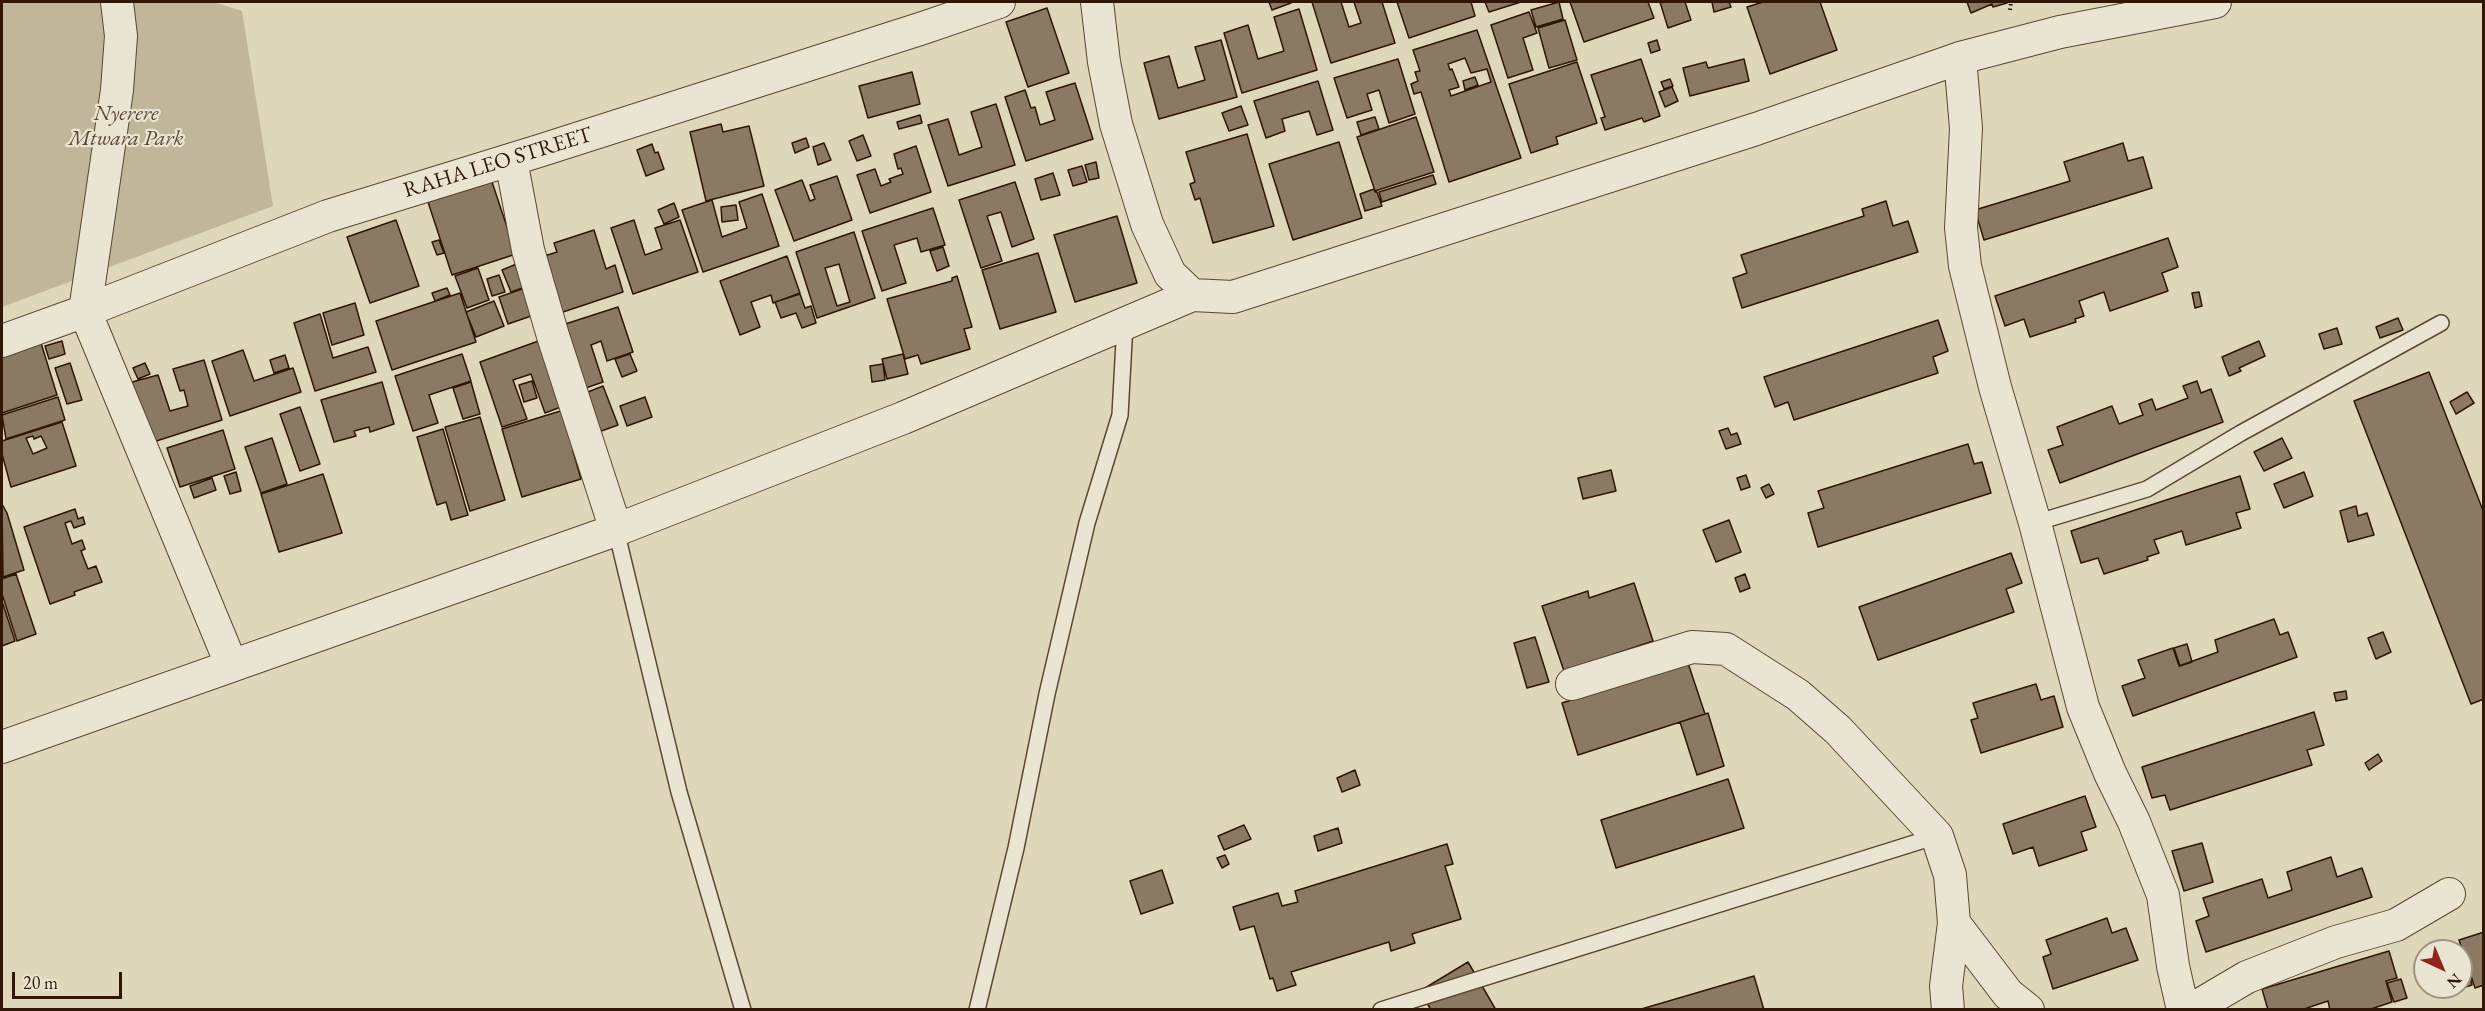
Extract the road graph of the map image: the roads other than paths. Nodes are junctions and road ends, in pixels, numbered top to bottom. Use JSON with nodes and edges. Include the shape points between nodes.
{"nodes":[{"id":1,"x":117,"y":2,"type":"edge"},
{"id":2,"x":999,"y":2,"type":"edge"},
{"id":3,"x":1097,"y":2,"type":"edge"},
{"id":4,"x":2215,"y":2,"type":"edge"},
{"id":5,"x":1960,"y":58,"type":"junction"},
{"id":6,"x":511,"y":160,"type":"junction"},
{"id":7,"x":1192,"y":295,"type":"junction"},
{"id":8,"x":85,"y":311,"type":"junction"},
{"id":9,"x":1125,"y":323,"type":"junction"},
{"id":10,"x":2440,"y":323,"type":"dead end"},
{"id":11,"x":2,"y":341,"type":"edge"},
{"id":12,"x":2035,"y":523,"type":"junction"},
{"id":13,"x":616,"y":530,"type":"junction"},
{"id":14,"x":231,"y":664,"type":"junction"},
{"id":15,"x":1572,"y":684,"type":"dead end"},
{"id":16,"x":2,"y":747,"type":"edge"},
{"id":17,"x":1937,"y":836,"type":"junction"},
{"id":18,"x":2449,"y":894,"type":"dead end"},
{"id":19,"x":1954,"y":923,"type":"junction"},
{"id":20,"x":743,"y":1010,"type":"edge"},
{"id":21,"x":977,"y":1010,"type":"edge"},
{"id":22,"x":1381,"y":1010,"type":"edge"},
{"id":23,"x":1948,"y":1010,"type":"edge"},
{"id":24,"x":2028,"y":1010,"type":"edge"},
{"id":25,"x":2183,"y":1010,"type":"edge"},
{"id":26,"x":2191,"y":1010,"type":"edge"}],
"edges":[{"from":1,"to":8,"type":"street","via":[[121,36],[117,90]]},
{"from":2,"to":6,"type":"street","name":"RAHA LEO STREET"},
{"from":3,"to":7,"type":"street","via":[[1116,124],[1147,224],[1170,274]]},
{"from":4,"to":5,"type":"street","via":[[2060,32]]},
{"from":5,"to":7,"type":"street","via":[[1756,129],[1233,297]]},
{"from":5,"to":12,"type":"street","via":[[1966,128],[1961,228],[1965,267]]},
{"from":6,"to":8,"type":"street","name":"RAHA LEO STREET","via":[[328,216]]},
{"from":6,"to":13,"type":"street","via":[[531,261]]},
{"from":7,"to":9,"type":"street"},
{"from":8,"to":11,"type":"street","name":"RAHA LEO STREET"},
{"from":8,"to":14,"type":"street"},
{"from":9,"to":13,"type":"street","via":[[903,418]]},
{"from":9,"to":21,"type":"lane","via":[[1119,415],[1055,659]]},
{"from":10,"to":12,"type":"lane","via":[[2147,489]]},
{"from":12,"to":25,"type":"street","via":[[2083,707],[2163,894]]},
{"from":13,"to":14,"type":"street"},
{"from":13,"to":20,"type":"lane","via":[[679,792]]},
{"from":14,"to":16,"type":"street"},
{"from":15,"to":17,"type":"street","via":[[1692,647],[1726,650],[1798,695],[1838,730]]},
{"from":17,"to":19,"type":"street","via":[[1950,875]]},
{"from":17,"to":22,"type":"lane"},
{"from":18,"to":26,"type":"street","via":[[2396,925],[2336,942],[2247,977]]},
{"from":19,"to":23,"type":"street","via":[[1946,986]]},
{"from":19,"to":24,"type":"street","via":[[2008,994]]}]}
